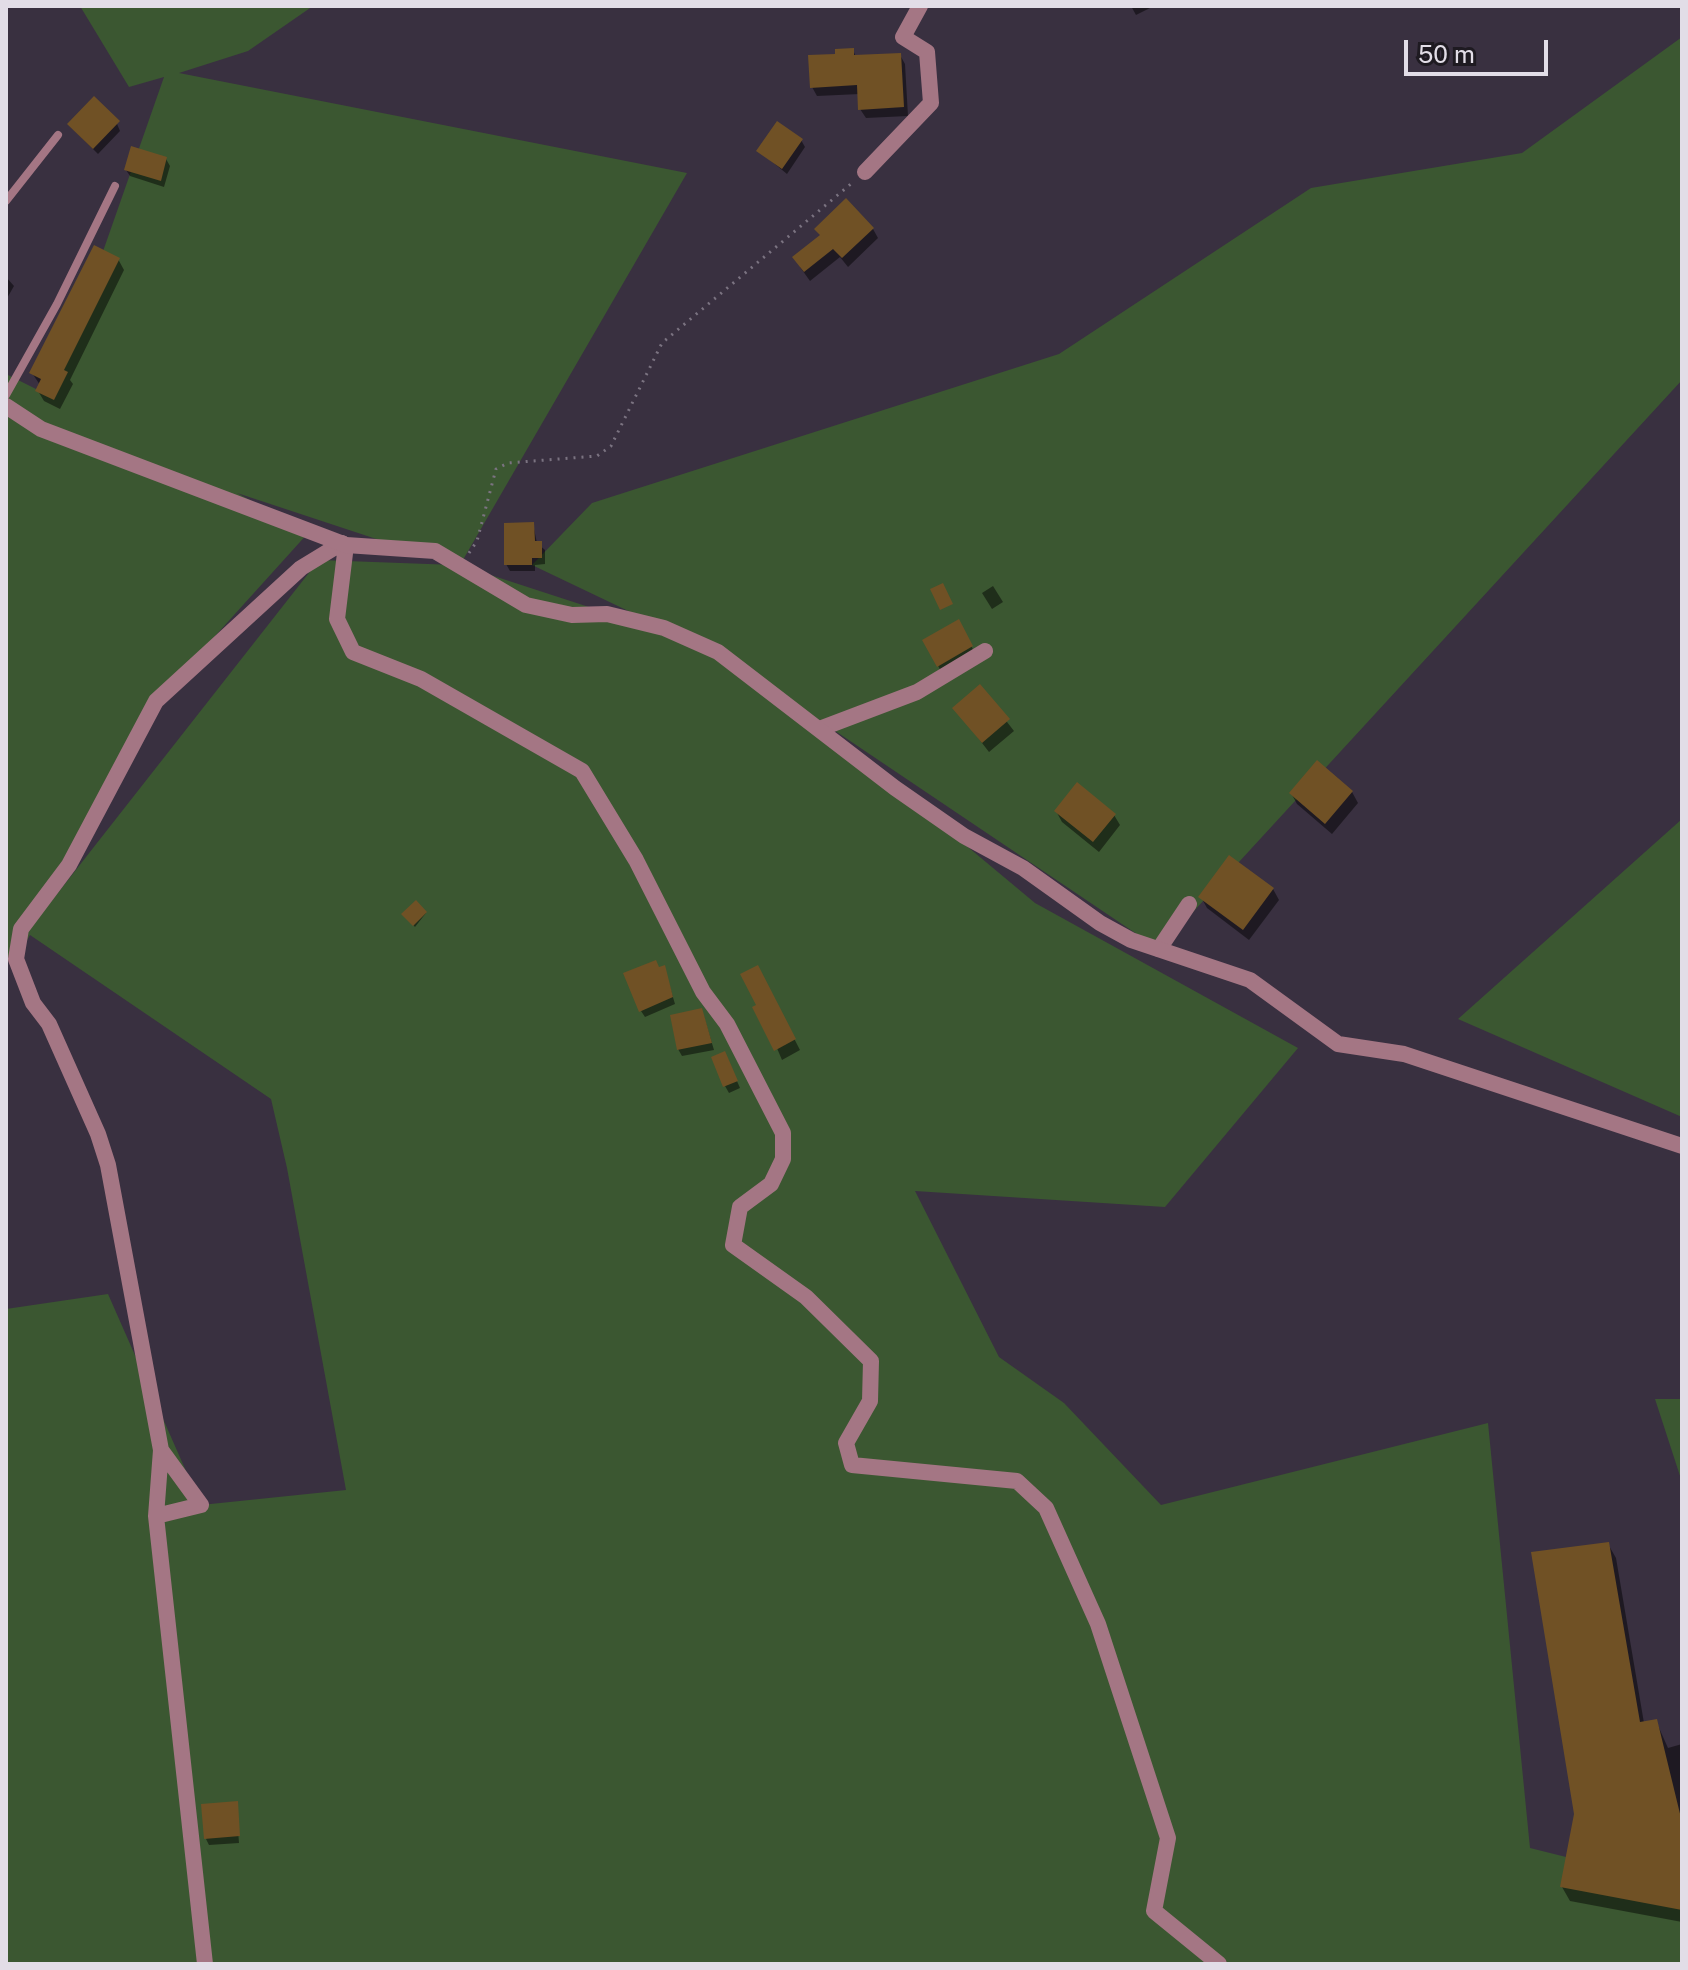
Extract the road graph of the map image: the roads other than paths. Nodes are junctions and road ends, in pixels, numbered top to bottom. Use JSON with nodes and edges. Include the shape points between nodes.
{"nodes":[{"id":1,"x":920,"y":6,"type":"edge"},
{"id":2,"x":58,"y":135,"type":"dead end"},
{"id":3,"x":865,"y":172,"type":"road end"},
{"id":4,"x":115,"y":186,"type":"dead end"},
{"id":5,"x":6,"y":201,"type":"edge"},
{"id":6,"x":6,"y":395,"type":"edge"},
{"id":7,"x":6,"y":406,"type":"edge"},
{"id":8,"x":344,"y":544,"type":"junction"},
{"id":9,"x":985,"y":651,"type":"dead end"},
{"id":10,"x":822,"y":728,"type":"junction"},
{"id":11,"x":1189,"y":904,"type":"dead end"},
{"id":12,"x":1159,"y":949,"type":"junction"},
{"id":13,"x":1682,"y":1146,"type":"edge"},
{"id":14,"x":161,"y":1450,"type":"junction"},
{"id":15,"x":156,"y":1516,"type":"junction"},
{"id":16,"x":205,"y":1964,"type":"edge"},
{"id":17,"x":1219,"y":1964,"type":"edge"}],
"edges":[{"from":1,"to":3,"type":"street","via":[[903,37],[927,52],[931,103]]},
{"from":2,"to":5,"type":"lane"},
{"from":4,"to":6,"type":"lane"},
{"from":7,"to":8,"type":"street","via":[[41,429]]},
{"from":8,"to":10,"type":"street","via":[[435,551],[526,605],[572,615],[607,614],[664,628],[718,652]]},
{"from":8,"to":14,"type":"street","via":[[301,568],[156,701],[69,865],[21,929],[16,959],[108,1165]]},
{"from":8,"to":17,"type":"street","via":[[337,619],[353,652],[421,679],[582,771],[636,860],[703,992],[727,1024],[783,1133],[783,1159],[771,1184],[740,1207],[733,1245],[806,1297],[871,1361],[870,1401],[846,1443],[852,1465],[1017,1481],[1046,1508],[1098,1624],[1168,1838],[1154,1911]]},
{"from":9,"to":10,"type":"street","via":[[917,692]]},
{"from":10,"to":12,"type":"street","via":[[964,836],[1023,868],[1100,923]]},
{"from":11,"to":12,"type":"street"},
{"from":12,"to":13,"type":"street","via":[[1250,980],[1338,1044],[1404,1054]]},
{"from":14,"to":15,"type":"street"},
{"from":14,"to":15,"type":"street","via":[[201,1505]]},
{"from":15,"to":16,"type":"street"}]}
